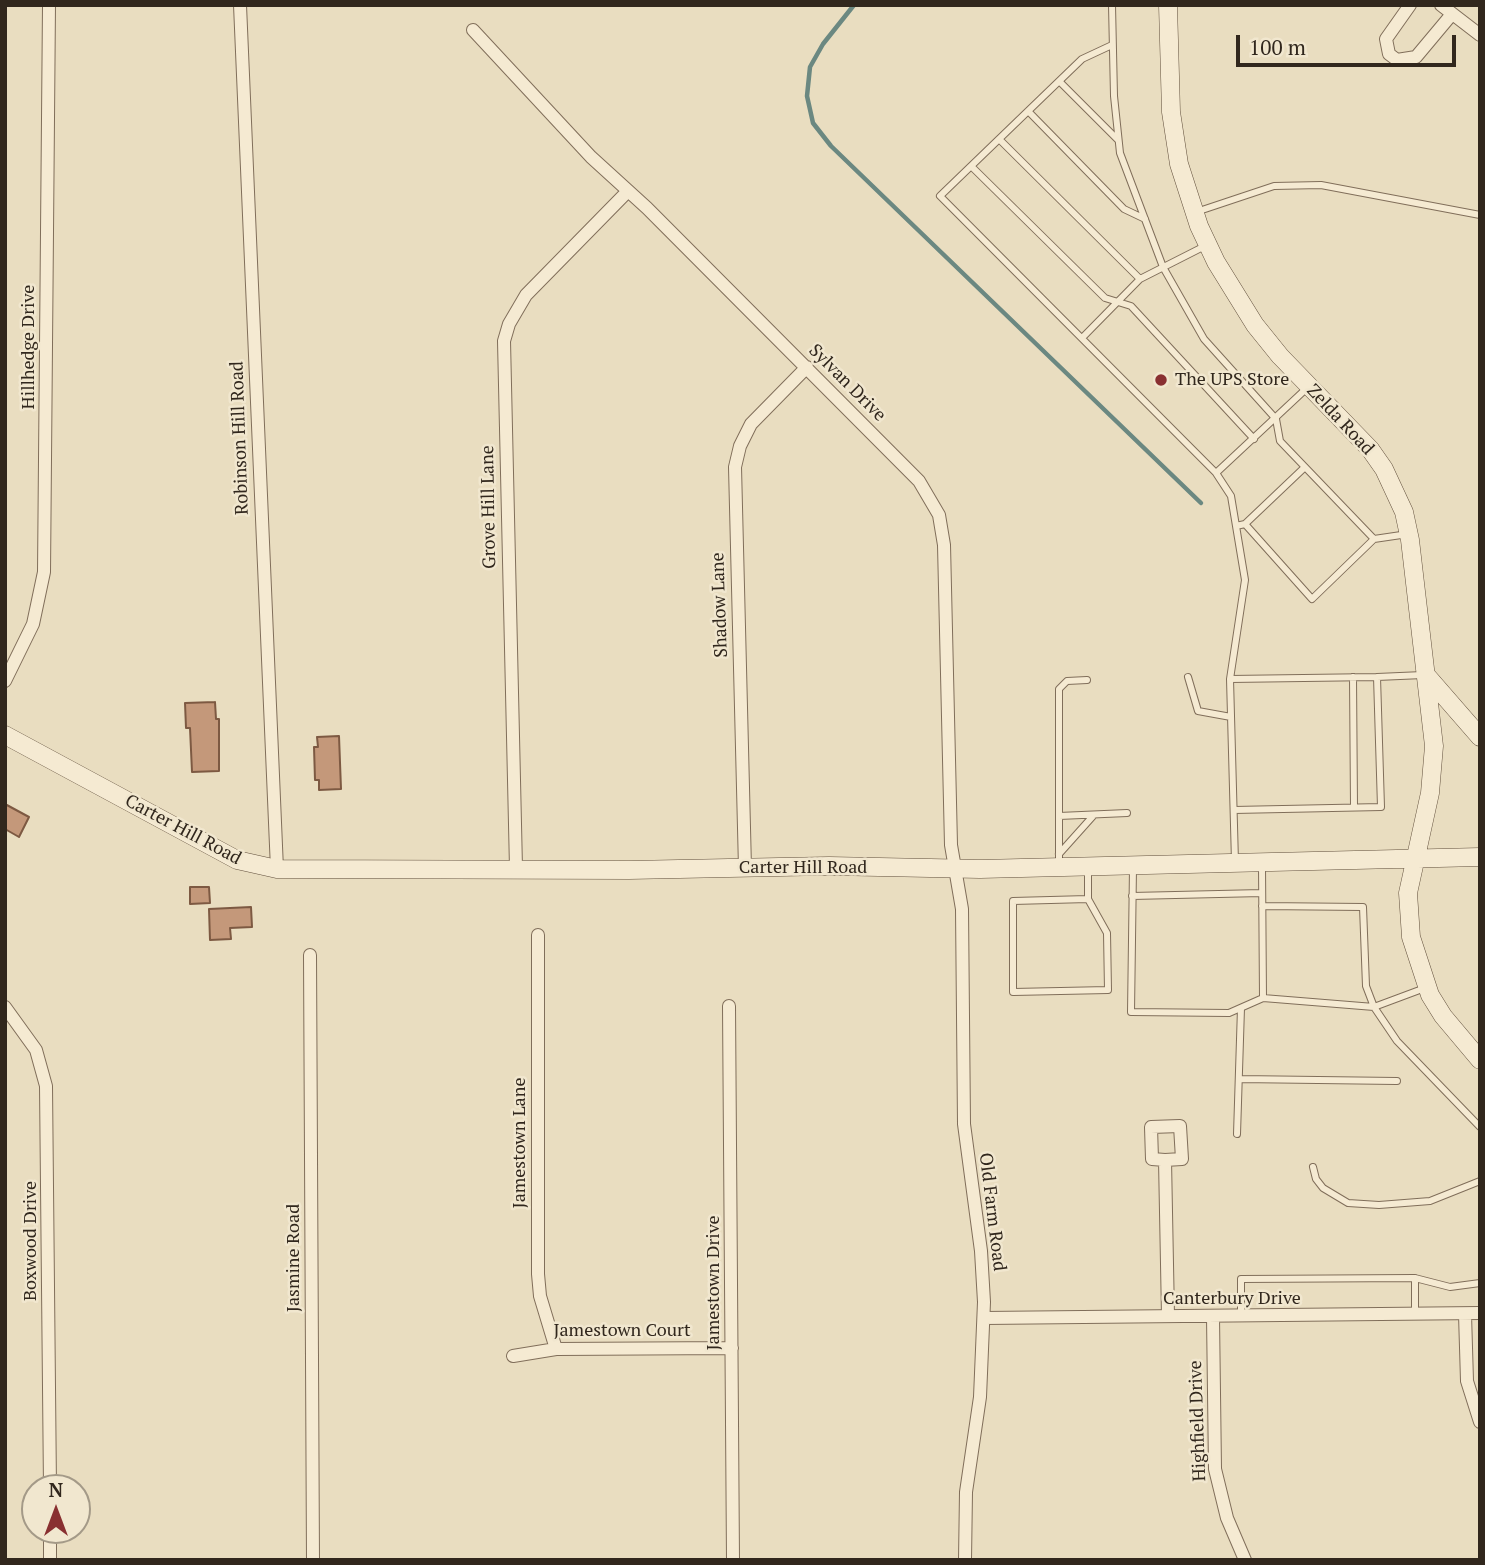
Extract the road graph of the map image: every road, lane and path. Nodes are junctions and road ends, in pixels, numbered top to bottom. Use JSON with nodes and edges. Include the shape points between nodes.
{"nodes":[{"id":1,"x":49,"y":5,"type":"edge"},
{"id":2,"x":240,"y":5,"type":"edge"},
{"id":3,"x":1112,"y":5,"type":"edge"},
{"id":4,"x":1168,"y":5,"type":"edge"},
{"id":5,"x":1410,"y":5,"type":"edge"},
{"id":6,"x":1446,"y":10,"type":"edge"},
{"id":7,"x":473,"y":30,"type":"dead end"},
{"id":8,"x":1480,"y":35,"type":"edge"},
{"id":9,"x":1112,"y":45,"type":"junction"},
{"id":10,"x":1059,"y":81,"type":"junction"},
{"id":11,"x":1028,"y":111,"type":"junction"},
{"id":12,"x":999,"y":139,"type":"junction"},
{"id":13,"x":1118,"y":141,"type":"junction"},
{"id":14,"x":971,"y":166,"type":"junction"},
{"id":15,"x":628,"y":191,"type":"junction"},
{"id":16,"x":1194,"y":212,"type":"junction"},
{"id":17,"x":1480,"y":215,"type":"edge"},
{"id":18,"x":1145,"y":219,"type":"junction"},
{"id":19,"x":1208,"y":245,"type":"junction"},
{"id":20,"x":1163,"y":267,"type":"junction"},
{"id":21,"x":1140,"y":279,"type":"junction"},
{"id":22,"x":1119,"y":303,"type":"junction"},
{"id":23,"x":1082,"y":338,"type":"junction"},
{"id":24,"x":807,"y":367,"type":"junction"},
{"id":25,"x":1309,"y":386,"type":"junction"},
{"id":26,"x":1276,"y":418,"type":"junction"},
{"id":27,"x":1254,"y":439,"type":"junction"},
{"id":28,"x":1305,"y":467,"type":"junction"},
{"id":29,"x":1216,"y":473,"type":"junction"},
{"id":30,"x":1245,"y":524,"type":"junction"},
{"id":31,"x":1236,"y":526,"type":"junction"},
{"id":32,"x":1409,"y":534,"type":"junction"},
{"id":33,"x":1374,"y":539,"type":"junction"},
{"id":34,"x":1426,"y":675,"type":"junction"},
{"id":35,"x":1188,"y":677,"type":"dead end"},
{"id":36,"x":1353,"y":677,"type":"junction"},
{"id":37,"x":1377,"y":677,"type":"junction"},
{"id":38,"x":1230,"y":679,"type":"junction"},
{"id":39,"x":1087,"y":680,"type":"dead end"},
{"id":40,"x":5,"y":681,"type":"edge"},
{"id":41,"x":1231,"y":717,"type":"junction"},
{"id":42,"x":5,"y":735,"type":"edge"},
{"id":43,"x":1480,"y":737,"type":"edge"},
{"id":44,"x":1354,"y":807,"type":"junction"},
{"id":45,"x":1234,"y":810,"type":"junction"},
{"id":46,"x":1127,"y":813,"type":"dead end"},
{"id":47,"x":1059,"y":816,"type":"junction"},
{"id":48,"x":1093,"y":816,"type":"junction"},
{"id":49,"x":1480,"y":857,"type":"edge"},
{"id":50,"x":1414,"y":860,"type":"junction"},
{"id":51,"x":1059,"y":861,"type":"junction"},
{"id":52,"x":1235,"y":864,"type":"junction"},
{"id":53,"x":1262,"y":864,"type":"junction"},
{"id":54,"x":1133,"y":866,"type":"junction"},
{"id":55,"x":1088,"y":867,"type":"junction"},
{"id":56,"x":516,"y":868,"type":"junction"},
{"id":57,"x":745,"y":868,"type":"junction"},
{"id":58,"x":957,"y":868,"type":"junction"},
{"id":59,"x":277,"y":869,"type":"junction"},
{"id":60,"x":1262,"y":893,"type":"junction"},
{"id":61,"x":1132,"y":897,"type":"junction"},
{"id":62,"x":1088,"y":900,"type":"junction"},
{"id":63,"x":1262,"y":905,"type":"junction"},
{"id":64,"x":538,"y":935,"type":"dead end"},
{"id":65,"x":310,"y":955,"type":"dead end"},
{"id":66,"x":1427,"y":988,"type":"junction"},
{"id":67,"x":1263,"y":998,"type":"junction"},
{"id":68,"x":729,"y":1006,"type":"dead end"},
{"id":69,"x":5,"y":1007,"type":"edge"},
{"id":70,"x":1374,"y":1007,"type":"junction"},
{"id":71,"x":1241,"y":1008,"type":"junction"},
{"id":72,"x":1480,"y":1059,"type":"edge"},
{"id":73,"x":1239,"y":1079,"type":"junction"},
{"id":74,"x":1396,"y":1081,"type":"dead end"},
{"id":75,"x":1480,"y":1127,"type":"edge"},
{"id":76,"x":1237,"y":1134,"type":"dead end"},
{"id":77,"x":1165,"y":1160,"type":"dead end"},
{"id":78,"x":1313,"y":1167,"type":"dead end"},
{"id":79,"x":1480,"y":1181,"type":"edge"},
{"id":80,"x":1415,"y":1278,"type":"junction"},
{"id":81,"x":1480,"y":1283,"type":"edge"},
{"id":82,"x":1480,"y":1313,"type":"edge"},
{"id":83,"x":1465,"y":1314,"type":"junction"},
{"id":84,"x":1415,"y":1315,"type":"junction"},
{"id":85,"x":1168,"y":1316,"type":"junction"},
{"id":86,"x":1213,"y":1317,"type":"junction"},
{"id":87,"x":1241,"y":1317,"type":"junction"},
{"id":88,"x":984,"y":1318,"type":"junction"},
{"id":89,"x":732,"y":1348,"type":"junction"},
{"id":90,"x":556,"y":1349,"type":"junction"},
{"id":91,"x":513,"y":1356,"type":"dead end"},
{"id":92,"x":1480,"y":1422,"type":"edge"},
{"id":93,"x":50,"y":1474,"type":"edge"},
{"id":94,"x":313,"y":1560,"type":"edge"},
{"id":95,"x":733,"y":1560,"type":"edge"},
{"id":96,"x":965,"y":1560,"type":"edge"},
{"id":97,"x":1245,"y":1560,"type":"edge"}],
"edges":[{"from":1,"to":40,"type":"street","name":"Hillhedge Drive","via":[[43,584],[33,624]]},
{"from":2,"to":59,"type":"street","name":"Robinson Hill Road"},
{"from":3,"to":9,"type":"lane"},
{"from":4,"to":16,"type":"main road","name":"Zelda Road","via":[[1171,112],[1179,164]]},
{"from":5,"to":6,"type":"street","via":[[1385,39],[1389,54],[1397,60],[1416,57]]},
{"from":6,"to":8,"type":"street"},
{"from":7,"to":15,"type":"street","name":"Sylvan Drive"},
{"from":9,"to":10,"type":"lane","via":[[1082,59]]},
{"from":9,"to":13,"type":"lane"},
{"from":10,"to":11,"type":"lane"},
{"from":10,"to":13,"type":"lane"},
{"from":11,"to":12,"type":"lane"},
{"from":11,"to":18,"type":"lane","via":[[1124,209]]},
{"from":12,"to":14,"type":"lane"},
{"from":12,"to":21,"type":"lane"},
{"from":13,"to":18,"type":"lane"},
{"from":14,"to":22,"type":"lane","via":[[1105,298]]},
{"from":14,"to":23,"type":"lane","via":[[940,196]]},
{"from":15,"to":24,"type":"street","name":"Sylvan Drive"},
{"from":15,"to":56,"type":"street","name":"Grove Hill Lane","via":[[526,295],[504,341]]},
{"from":16,"to":17,"type":"lane","via":[[1275,186],[1321,185]]},
{"from":16,"to":19,"type":"main road","name":"Zelda Road"},
{"from":18,"to":20,"type":"lane"},
{"from":19,"to":20,"type":"lane"},
{"from":19,"to":25,"type":"main road","name":"Zelda Road","via":[[1255,324]]},
{"from":20,"to":21,"type":"lane"},
{"from":20,"to":26,"type":"lane","via":[[1205,339]]},
{"from":21,"to":22,"type":"lane"},
{"from":22,"to":23,"type":"lane"},
{"from":22,"to":27,"type":"lane","via":[[1131,306]]},
{"from":23,"to":29,"type":"lane"},
{"from":24,"to":57,"type":"street","name":"Shadow Lane","via":[[751,424],[735,467]]},
{"from":24,"to":58,"type":"street","name":"Sylvan Drive","via":[[919,481],[939,515],[944,545],[951,845]]},
{"from":25,"to":26,"type":"lane"},
{"from":25,"to":32,"type":"main road","name":"Zelda Road","via":[[1384,468]]},
{"from":26,"to":27,"type":"lane"},
{"from":26,"to":28,"type":"lane","via":[[1280,441]]},
{"from":27,"to":29,"type":"lane"},
{"from":28,"to":30,"type":"lane"},
{"from":28,"to":33,"type":"lane"},
{"from":29,"to":31,"type":"lane","via":[[1231,496]]},
{"from":30,"to":31,"type":"lane"},
{"from":30,"to":33,"type":"lane","via":[[1312,599]]},
{"from":31,"to":38,"type":"lane","via":[[1245,580]]},
{"from":32,"to":33,"type":"lane"},
{"from":32,"to":34,"type":"main road","name":"Zelda Road"},
{"from":34,"to":37,"type":"lane"},
{"from":34,"to":43,"type":"main road"},
{"from":34,"to":50,"type":"main road","name":"Zelda Road","via":[[1434,768]]},
{"from":35,"to":41,"type":"lane","via":[[1198,711]]},
{"from":36,"to":37,"type":"lane"},
{"from":36,"to":38,"type":"lane"},
{"from":36,"to":44,"type":"lane"},
{"from":37,"to":44,"type":"lane","via":[[1381,807]]},
{"from":38,"to":41,"type":"lane"},
{"from":39,"to":47,"type":"lane","via":[[1067,681],[1059,689]]},
{"from":41,"to":45,"type":"lane"},
{"from":42,"to":59,"type":"main road","name":"Carter Hill Road","via":[[236,860]]},
{"from":44,"to":45,"type":"lane"},
{"from":45,"to":52,"type":"lane"},
{"from":46,"to":48,"type":"lane"},
{"from":47,"to":48,"type":"lane"},
{"from":47,"to":51,"type":"lane"},
{"from":48,"to":51,"type":"lane"},
{"from":49,"to":50,"type":"main road","name":"Carter Hill Road"},
{"from":50,"to":53,"type":"main road","name":"Carter Hill Road"},
{"from":50,"to":66,"type":"main road","via":[[1408,907],[1411,937]]},
{"from":51,"to":55,"type":"main road","name":"Carter Hill Road"},
{"from":51,"to":58,"type":"main road","name":"Carter Hill Road"},
{"from":52,"to":53,"type":"main road","name":"Carter Hill Road"},
{"from":52,"to":54,"type":"main road","name":"Carter Hill Road"},
{"from":53,"to":60,"type":"lane"},
{"from":54,"to":55,"type":"main road","name":"Carter Hill Road"},
{"from":54,"to":61,"type":"lane"},
{"from":55,"to":62,"type":"lane"},
{"from":56,"to":57,"type":"main road","name":"Carter Hill Road"},
{"from":56,"to":59,"type":"main road","name":"Carter Hill Road"},
{"from":57,"to":58,"type":"main road","name":"Carter Hill Road"},
{"from":58,"to":88,"type":"street","name":"Old Farm Road","via":[[962,909],[964,1124],[981,1251]]},
{"from":60,"to":61,"type":"lane"},
{"from":60,"to":63,"type":"lane"},
{"from":61,"to":71,"type":"lane","via":[[1131,1012],[1229,1013]]},
{"from":62,"to":62,"type":"lane","via":[[1107,933],[1108,990],[1013,992],[1013,901]]},
{"from":63,"to":67,"type":"lane"},
{"from":63,"to":70,"type":"lane","via":[[1363,907],[1366,986]]},
{"from":64,"to":90,"type":"street","name":"Jamestown Lane","via":[[538,1274]]},
{"from":65,"to":94,"type":"street","name":"Jasmine Road"},
{"from":66,"to":70,"type":"lane"},
{"from":66,"to":72,"type":"main road","via":[[1443,1016]]},
{"from":67,"to":70,"type":"lane"},
{"from":67,"to":71,"type":"lane"},
{"from":68,"to":89,"type":"street","name":"Jamestown Drive"},
{"from":69,"to":93,"type":"street","name":"Boxwood Drive","via":[[36,1050],[46,1086]]},
{"from":70,"to":75,"type":"lane","via":[[1397,1041]]},
{"from":71,"to":73,"type":"lane"},
{"from":73,"to":74,"type":"lane"},
{"from":73,"to":76,"type":"lane"},
{"from":77,"to":85,"type":"street"},
{"from":78,"to":79,"type":"lane","via":[[1322,1188],[1348,1203],[1430,1201]]},
{"from":80,"to":81,"type":"lane","via":[[1450,1287]]},
{"from":80,"to":84,"type":"lane"},
{"from":80,"to":87,"type":"lane","via":[[1241,1279]]},
{"from":82,"to":83,"type":"street","name":"Canterbury Drive"},
{"from":83,"to":84,"type":"street","name":"Canterbury Drive"},
{"from":83,"to":92,"type":"street","via":[[1467,1381]]},
{"from":84,"to":87,"type":"street","name":"Canterbury Drive"},
{"from":85,"to":86,"type":"street","name":"Canterbury Drive"},
{"from":85,"to":88,"type":"street","name":"Canterbury Drive"},
{"from":86,"to":87,"type":"street","name":"Canterbury Drive"},
{"from":86,"to":97,"type":"street","name":"Highfield Drive","via":[[1215,1469],[1227,1518]]},
{"from":88,"to":96,"type":"street","name":"Old Farm Road","via":[[980,1397],[966,1492]]},
{"from":89,"to":90,"type":"street","name":"Jamestown Court"},
{"from":89,"to":95,"type":"street","name":"Jamestown Drive"},
{"from":90,"to":91,"type":"street","name":"Jamestown Court"}]}
